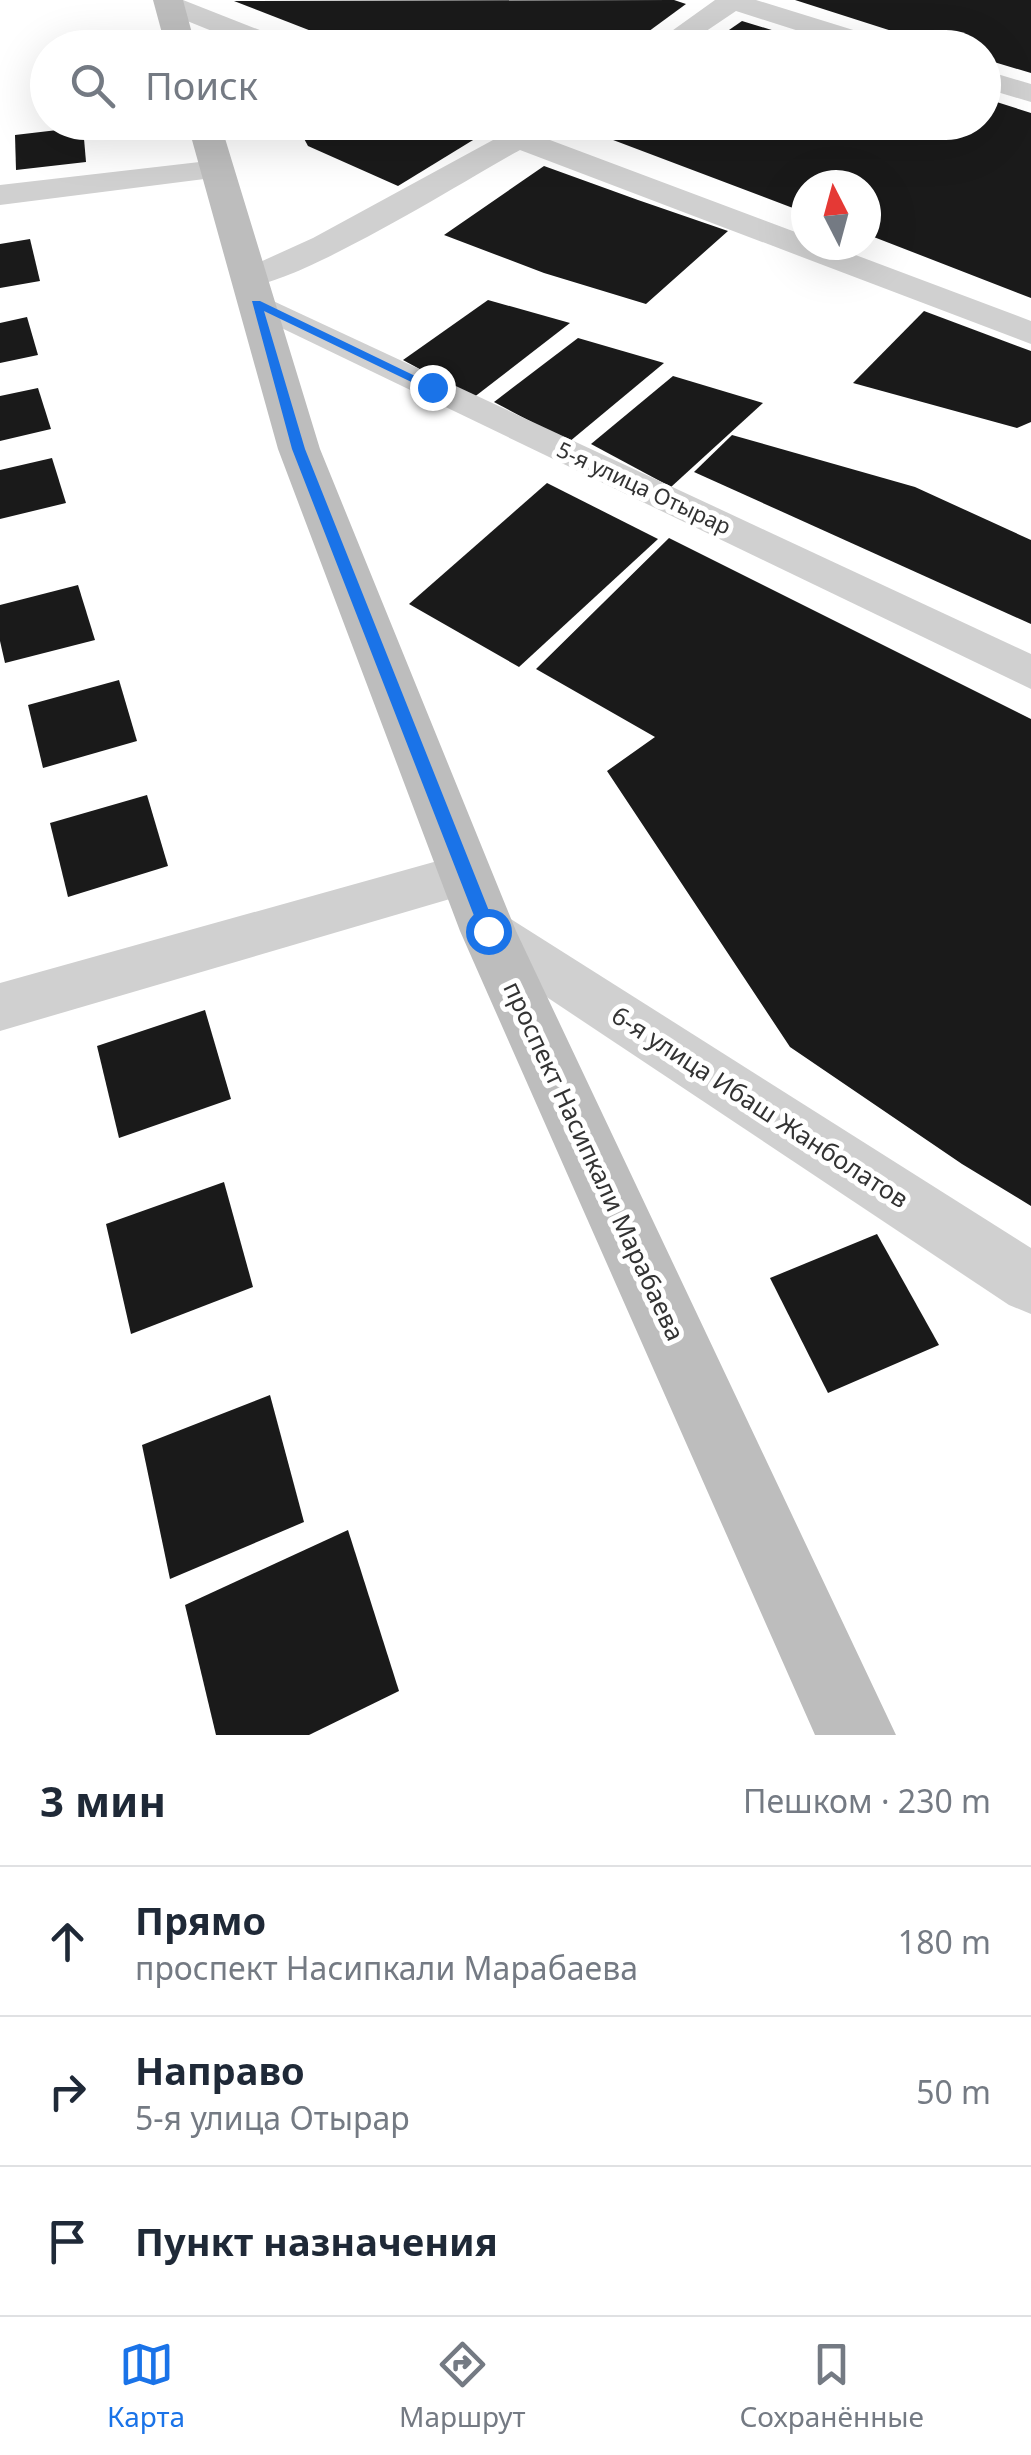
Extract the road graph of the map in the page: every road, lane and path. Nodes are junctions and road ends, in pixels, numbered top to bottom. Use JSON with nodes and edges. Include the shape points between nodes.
{"nodes":[{"id":1,"x":732,"y":0,"type":"edge"},
{"id":2,"x":168,"y":2,"type":"edge"},
{"id":3,"x":177,"y":30,"type":"edge"},
{"id":4,"x":236,"y":30,"type":"edge"},
{"id":5,"x":688,"y":30,"type":"edge"},
{"id":6,"x":826,"y":30,"type":"edge"},
{"id":7,"x":1001,"y":84,"type":"edge"},
{"id":8,"x":1031,"y":94,"type":"edge"},
{"id":9,"x":517,"y":140,"type":"edge"},
{"id":10,"x":555,"y":140,"type":"edge"},
{"id":11,"x":210,"y":146,"type":"edge"},
{"id":12,"x":0,"y":194,"type":"edge"},
{"id":13,"x":253,"y":291,"type":"junction"},
{"id":14,"x":1031,"y":333,"type":"edge"},
{"id":15,"x":1031,"y":673,"type":"edge"},
{"id":16,"x":466,"y":874,"type":"junction"},
{"id":17,"x":488,"y":931,"type":"junction"},
{"id":18,"x":0,"y":1007,"type":"edge"},
{"id":19,"x":1031,"y":1283,"type":"edge"},
{"id":20,"x":856,"y":1735,"type":"edge"}],
"edges":[{"from":1,"to":5,"type":"street"},
{"from":1,"to":6,"type":"street"},
{"from":2,"to":3,"type":"main road"},
{"from":2,"to":4,"type":"street"},
{"from":7,"to":8,"type":"street"},
{"from":9,"to":13,"type":"street"},
{"from":10,"to":14,"type":"street"},
{"from":11,"to":12,"type":"street"},
{"from":11,"to":13,"type":"main road","name":"проспект Насипкали Марабаева"},
{"from":13,"to":15,"type":"street","name":"5-я улица Отырар"},
{"from":13,"to":16,"type":"main road","name":"проспект Насипкали Марабаева","via":[[299,449]]},
{"from":16,"to":17,"type":"main road","name":"проспект Насипкали Марабаева"},
{"from":16,"to":18,"type":"street"},
{"from":17,"to":19,"type":"street","name":"6-я улица Ибаш Жанболатов"},
{"from":17,"to":20,"type":"main road","name":"проспект Насипкали Марабаева"}]}
